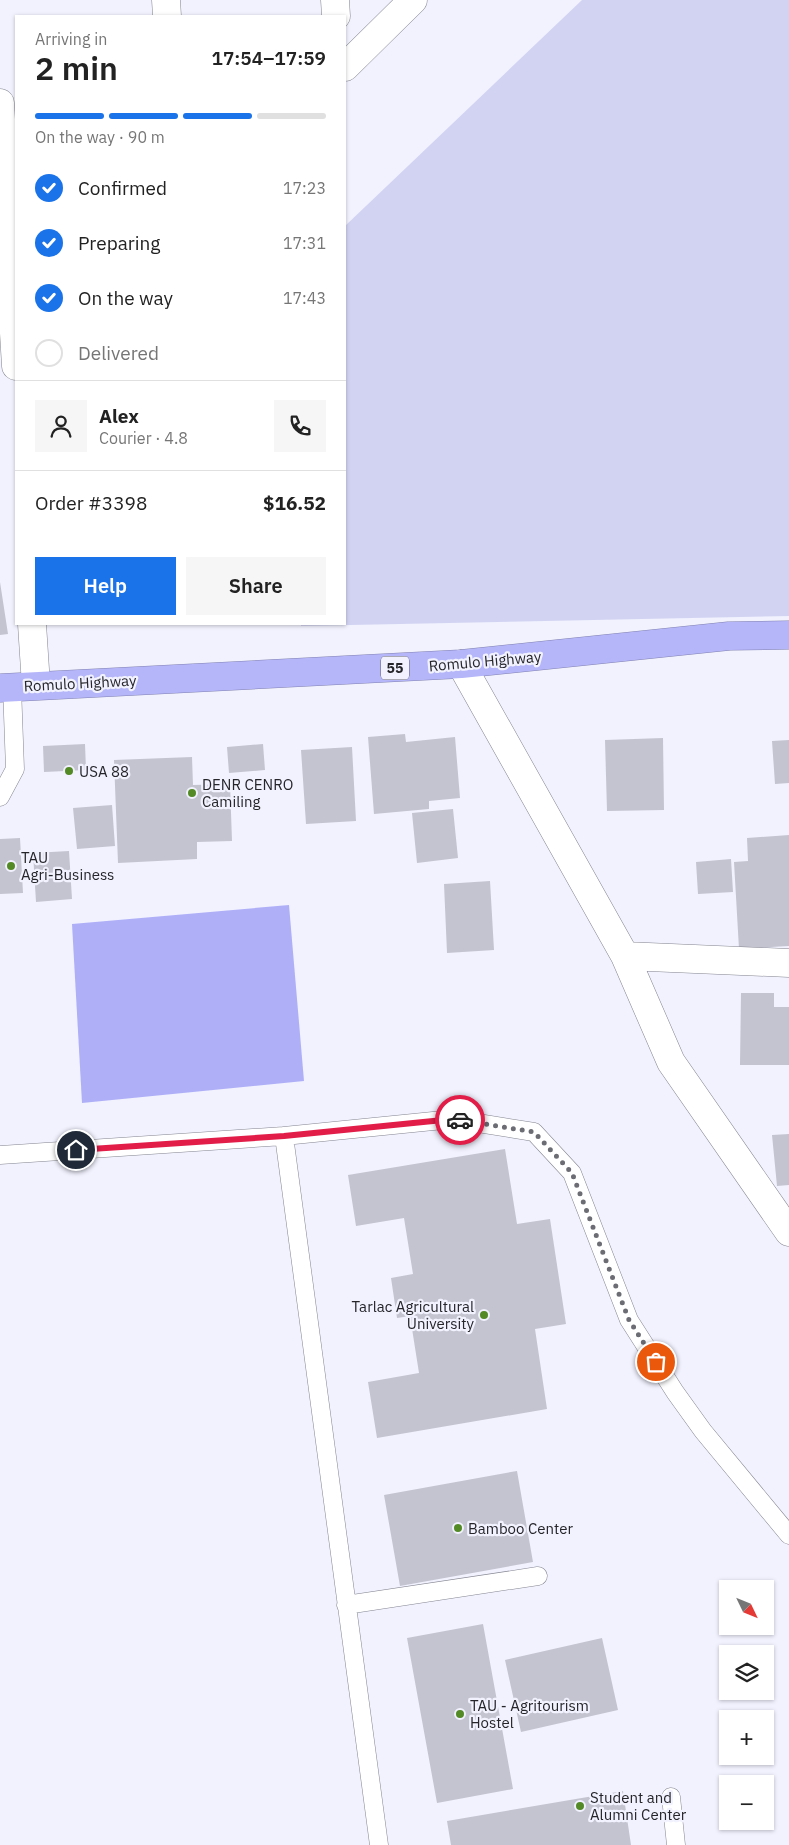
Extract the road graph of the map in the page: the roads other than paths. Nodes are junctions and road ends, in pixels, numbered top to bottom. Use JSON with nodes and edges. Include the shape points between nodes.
{"nodes":[{"id":1,"x":166,"y":0,"type":"edge"},
{"id":2,"x":335,"y":0,"type":"edge"},
{"id":3,"x":413,"y":0,"type":"edge"},
{"id":4,"x":167,"y":15,"type":"edge"},
{"id":5,"x":336,"y":15,"type":"edge"},
{"id":6,"x":346,"y":66,"type":"edge"},
{"id":7,"x":0,"y":104,"type":"edge"},
{"id":8,"x":15,"y":350,"type":"edge"},
{"id":9,"x":32,"y":625,"type":"edge"},
{"id":10,"x":789,"y":635,"type":"edge"},
{"id":11,"x":461,"y":664,"type":"junction"},
{"id":12,"x":16,"y":686,"type":"edge"},
{"id":13,"x":0,"y":797,"type":"edge"},
{"id":14,"x":625,"y":956,"type":"junction"},
{"id":15,"x":789,"y":963,"type":"edge"},
{"id":16,"x":284,"y":1136,"type":"junction"},
{"id":17,"x":0,"y":1155,"type":"edge"},
{"id":18,"x":789,"y":1232,"type":"edge"},
{"id":19,"x":789,"y":1535,"type":"edge"},
{"id":20,"x":538,"y":1576,"type":"dead end"},
{"id":21,"x":346,"y":1605,"type":"junction"},
{"id":22,"x":671,"y":1797,"type":"dead end"},
{"id":23,"x":380,"y":1845,"type":"edge"},
{"id":24,"x":676,"y":1845,"type":"edge"}],
"edges":[{"from":1,"to":4,"type":"street"},
{"from":2,"to":5,"type":"street"},
{"from":3,"to":6,"type":"street"},
{"from":7,"to":8,"type":"street"},
{"from":9,"to":12,"type":"street"},
{"from":10,"to":11,"type":"highway","name":"Romulo Highway","number":"55","via":[[729,636]]},
{"from":11,"to":12,"type":"highway","name":"Romulo Highway","number":"55"},
{"from":11,"to":14,"type":"street"},
{"from":12,"to":13,"type":"lane","via":[[15,769]]},
{"from":14,"to":15,"type":"street"},
{"from":14,"to":18,"type":"street","via":[[671,1062]]},
{"from":16,"to":17,"type":"lane"},
{"from":16,"to":19,"type":"lane","via":[[453,1119],[534,1132],[572,1173],[634,1328],[703,1431]]},
{"from":16,"to":21,"type":"lane"},
{"from":20,"to":21,"type":"lane"},
{"from":21,"to":23,"type":"lane"},
{"from":22,"to":24,"type":"lane"}]}
